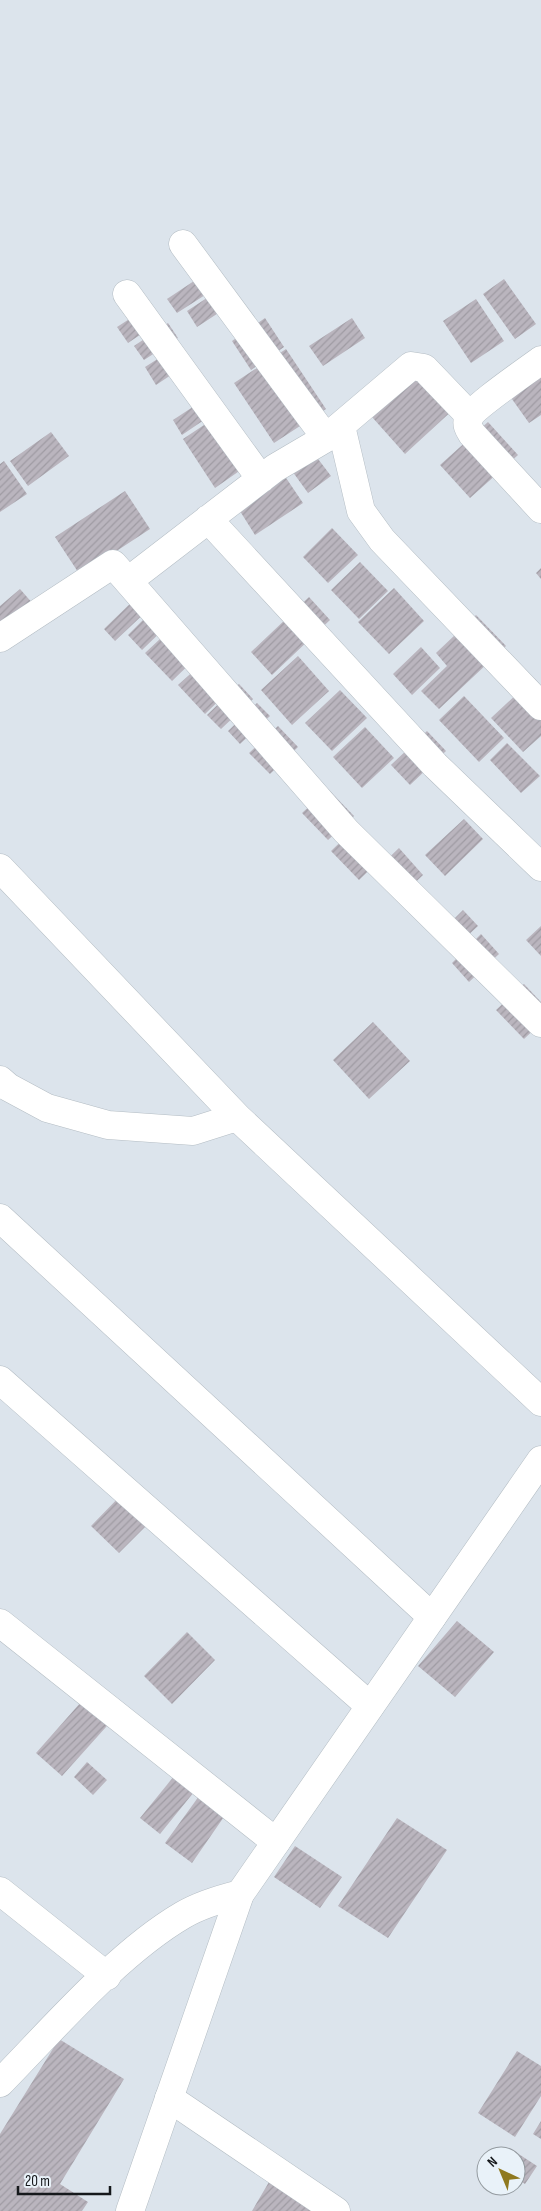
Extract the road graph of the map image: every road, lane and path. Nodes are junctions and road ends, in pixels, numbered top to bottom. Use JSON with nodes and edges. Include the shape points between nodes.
{"nodes":[{"id":1,"x":183,"y":244,"type":"dead end"},
{"id":2,"x":127,"y":294,"type":"dead end"},
{"id":3,"x":541,"y":360,"type":"edge"},
{"id":4,"x":470,"y":416,"type":"junction"},
{"id":5,"x":333,"y":432,"type":"junction"},
{"id":6,"x":261,"y":479,"type":"junction"},
{"id":7,"x":541,"y":509,"type":"edge"},
{"id":8,"x":208,"y":519,"type":"junction"},
{"id":9,"x":128,"y":581,"type":"junction"},
{"id":10,"x":0,"y":638,"type":"edge"},
{"id":11,"x":541,"y":706,"type":"edge"},
{"id":12,"x":541,"y":867,"type":"edge"},
{"id":13,"x":0,"y":868,"type":"edge"},
{"id":14,"x":541,"y":1023,"type":"edge"},
{"id":15,"x":0,"y":1080,"type":"edge"},
{"id":16,"x":237,"y":1117,"type":"junction"},
{"id":17,"x":0,"y":1218,"type":"edge"},
{"id":18,"x":0,"y":1380,"type":"edge"},
{"id":19,"x":541,"y":1402,"type":"edge"},
{"id":20,"x":541,"y":1460,"type":"edge"},
{"id":21,"x":432,"y":1617,"type":"junction"},
{"id":22,"x":0,"y":1624,"type":"edge"},
{"id":23,"x":370,"y":1706,"type":"junction"},
{"id":24,"x":276,"y":1842,"type":"junction"},
{"id":25,"x":0,"y":1891,"type":"edge"},
{"id":26,"x":240,"y":1894,"type":"junction"},
{"id":27,"x":107,"y":1976,"type":"junction"},
{"id":28,"x":0,"y":2083,"type":"edge"},
{"id":29,"x":169,"y":2098,"type":"junction"},
{"id":30,"x":130,"y":2211,"type":"edge"},
{"id":31,"x":336,"y":2211,"type":"edge"}],
"edges":[{"from":1,"to":5,"type":"street"},
{"from":2,"to":6,"type":"street"},
{"from":3,"to":4,"type":"street"},
{"from":4,"to":5,"type":"street","via":[[424,368],[411,366]]},
{"from":4,"to":7,"type":"street","via":[[468,427],[472,434]]},
{"from":5,"to":6,"type":"street"},
{"from":5,"to":11,"type":"street","via":[[361,511],[382,540]]},
{"from":6,"to":8,"type":"street"},
{"from":8,"to":9,"type":"street"},
{"from":8,"to":12,"type":"street","via":[[435,765]]},
{"from":9,"to":10,"type":"street","via":[[113,564]]},
{"from":9,"to":14,"type":"street","via":[[346,831]]},
{"from":13,"to":16,"type":"street"},
{"from":15,"to":16,"type":"street","via":[[47,1108],[108,1125],[193,1130]]},
{"from":16,"to":19,"type":"street"},
{"from":17,"to":21,"type":"street"},
{"from":18,"to":23,"type":"street"},
{"from":20,"to":21,"type":"street"},
{"from":21,"to":23,"type":"street"},
{"from":22,"to":24,"type":"street"},
{"from":23,"to":24,"type":"street"},
{"from":24,"to":26,"type":"street"},
{"from":25,"to":27,"type":"street"},
{"from":26,"to":27,"type":"street","via":[[208,1903],[183,1915],[151,1937]]},
{"from":26,"to":29,"type":"street"},
{"from":27,"to":28,"type":"street"},
{"from":29,"to":30,"type":"street"},
{"from":29,"to":31,"type":"street"}]}
